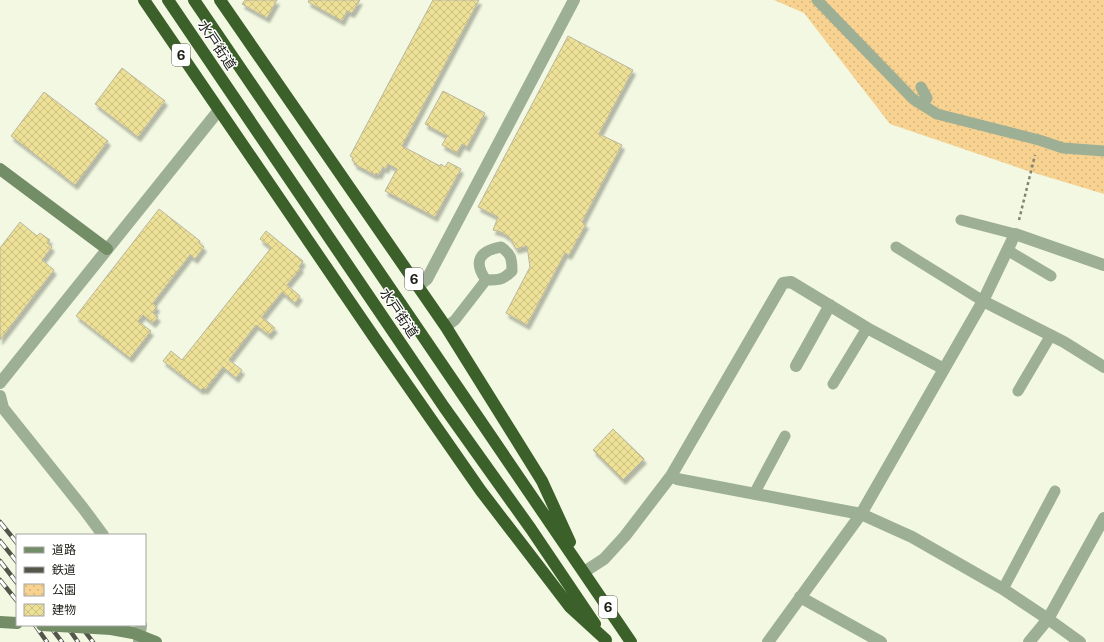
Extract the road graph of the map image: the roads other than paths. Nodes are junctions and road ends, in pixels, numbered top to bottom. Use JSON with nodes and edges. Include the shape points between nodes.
{"nodes":[{"id":1,"x":144,"y":0,"type":"edge"},
{"id":2,"x":168,"y":0,"type":"edge"},
{"id":3,"x":194,"y":0,"type":"edge"},
{"id":4,"x":220,"y":0,"type":"edge"},
{"id":5,"x":574,"y":0,"type":"edge"},
{"id":6,"x":817,"y":0,"type":"edge"},
{"id":7,"x":921,"y":87,"type":"dead end"},
{"id":8,"x":923,"y":105,"type":"junction"},
{"id":9,"x":219,"y":110,"type":"junction"},
{"id":10,"x":1104,"y":150,"type":"edge"},
{"id":11,"x":0,"y":169,"type":"edge"},
{"id":12,"x":961,"y":220,"type":"dead end"},
{"id":13,"x":1015,"y":234,"type":"junction"},
{"id":14,"x":896,"y":247,"type":"dead end"},
{"id":15,"x":107,"y":249,"type":"junction"},
{"id":16,"x":1007,"y":250,"type":"junction"},
{"id":17,"x":1104,"y":265,"type":"edge"},
{"id":18,"x":1051,"y":276,"type":"dead end"},
{"id":19,"x":486,"y":280,"type":"dead end"},
{"id":20,"x":418,"y":286,"type":"junction"},
{"id":21,"x":983,"y":301,"type":"junction"},
{"id":22,"x":830,"y":305,"type":"junction"},
{"id":23,"x":446,"y":327,"type":"junction"},
{"id":24,"x":867,"y":328,"type":"junction"},
{"id":25,"x":1051,"y":335,"type":"junction"},
{"id":26,"x":796,"y":366,"type":"dead end"},
{"id":27,"x":1104,"y":367,"type":"edge"},
{"id":28,"x":944,"y":369,"type":"junction"},
{"id":29,"x":0,"y":383,"type":"edge"},
{"id":30,"x":832,"y":384,"type":"dead end"},
{"id":31,"x":1018,"y":391,"type":"dead end"},
{"id":32,"x":0,"y":396,"type":"edge"},
{"id":33,"x":785,"y":436,"type":"dead end"},
{"id":34,"x":671,"y":476,"type":"junction"},
{"id":35,"x":1055,"y":491,"type":"dead end"},
{"id":36,"x":754,"y":494,"type":"junction"},
{"id":37,"x":861,"y":514,"type":"junction"},
{"id":38,"x":1104,"y":518,"type":"edge"},
{"id":39,"x":102,"y":534,"type":"edge"},
{"id":40,"x":584,"y":572,"type":"junction"},
{"id":41,"x":1002,"y":589,"type":"junction"},
{"id":42,"x":800,"y":596,"type":"junction"},
{"id":43,"x":1048,"y":618,"type":"junction"},
{"id":44,"x":0,"y":622,"type":"edge"},
{"id":45,"x":16,"y":623,"type":"edge"},
{"id":46,"x":59,"y":626,"type":"edge"},
{"id":47,"x":141,"y":626,"type":"edge"},
{"id":48,"x":607,"y":641,"type":"edge"},
{"id":49,"x":139,"y":642,"type":"edge"},
{"id":50,"x":156,"y":642,"type":"edge"},
{"id":51,"x":631,"y":642,"type":"edge"},
{"id":52,"x":768,"y":642,"type":"edge"},
{"id":53,"x":881,"y":642,"type":"edge"},
{"id":54,"x":1029,"y":642,"type":"edge"},
{"id":55,"x":1080,"y":642,"type":"edge"}],
"edges":[{"from":1,"to":9,"type":"highway","number":"6"},
{"from":2,"to":48,"type":"highway","name":"水戸街道","number":"6","via":[[444,407]]},
{"from":3,"to":40,"type":"highway","name":"水戸街道","number":"6"},
{"from":4,"to":20,"type":"highway","number":"6"},
{"from":5,"to":20,"type":"street","via":[[427,279]]},
{"from":6,"to":8,"type":"lane","via":[[913,98]]},
{"from":7,"to":8,"type":"lane","via":[[927,98]]},
{"from":8,"to":10,"type":"lane","via":[[937,114],[1063,148]]},
{"from":9,"to":15,"type":"street"},
{"from":9,"to":48,"type":"highway","number":"6","via":[[481,491],[570,607]]},
{"from":11,"to":15,"type":"street"},
{"from":12,"to":13,"type":"lane"},
{"from":13,"to":16,"type":"street"},
{"from":13,"to":17,"type":"street"},
{"from":14,"to":21,"type":"lane"},
{"from":15,"to":29,"type":"street"},
{"from":16,"to":18,"type":"lane"},
{"from":16,"to":21,"type":"street"},
{"from":19,"to":23,"type":"lane","via":[[455,320]]},
{"from":20,"to":23,"type":"highway","number":"6"},
{"from":21,"to":25,"type":"street"},
{"from":21,"to":28,"type":"street"},
{"from":22,"to":24,"type":"street"},
{"from":22,"to":26,"type":"street"},
{"from":22,"to":34,"type":"street","via":[[791,282],[783,283]]},
{"from":23,"to":40,"type":"highway","number":"6","via":[[542,481]]},
{"from":24,"to":28,"type":"street"},
{"from":24,"to":30,"type":"lane"},
{"from":25,"to":27,"type":"street"},
{"from":25,"to":31,"type":"lane"},
{"from":28,"to":37,"type":"street"},
{"from":32,"to":39,"type":"street","via":[[3,408]]},
{"from":33,"to":36,"type":"lane"},
{"from":34,"to":36,"type":"street"},
{"from":34,"to":40,"type":"street","via":[[625,536],[604,559]]},
{"from":35,"to":41,"type":"lane"},
{"from":36,"to":37,"type":"street"},
{"from":37,"to":41,"type":"street","via":[[912,537]]},
{"from":37,"to":42,"type":"street"},
{"from":38,"to":43,"type":"street"},
{"from":40,"to":51,"type":"highway","name":"水戸街道","number":"6"},
{"from":41,"to":43,"type":"street"},
{"from":42,"to":52,"type":"street"},
{"from":42,"to":53,"type":"street"},
{"from":43,"to":54,"type":"street"},
{"from":43,"to":55,"type":"street"},
{"from":44,"to":45,"type":"street"},
{"from":46,"to":50,"type":"street","bridge":true,"via":[[111,629],[133,633]]},
{"from":47,"to":49,"type":"street"}]}
